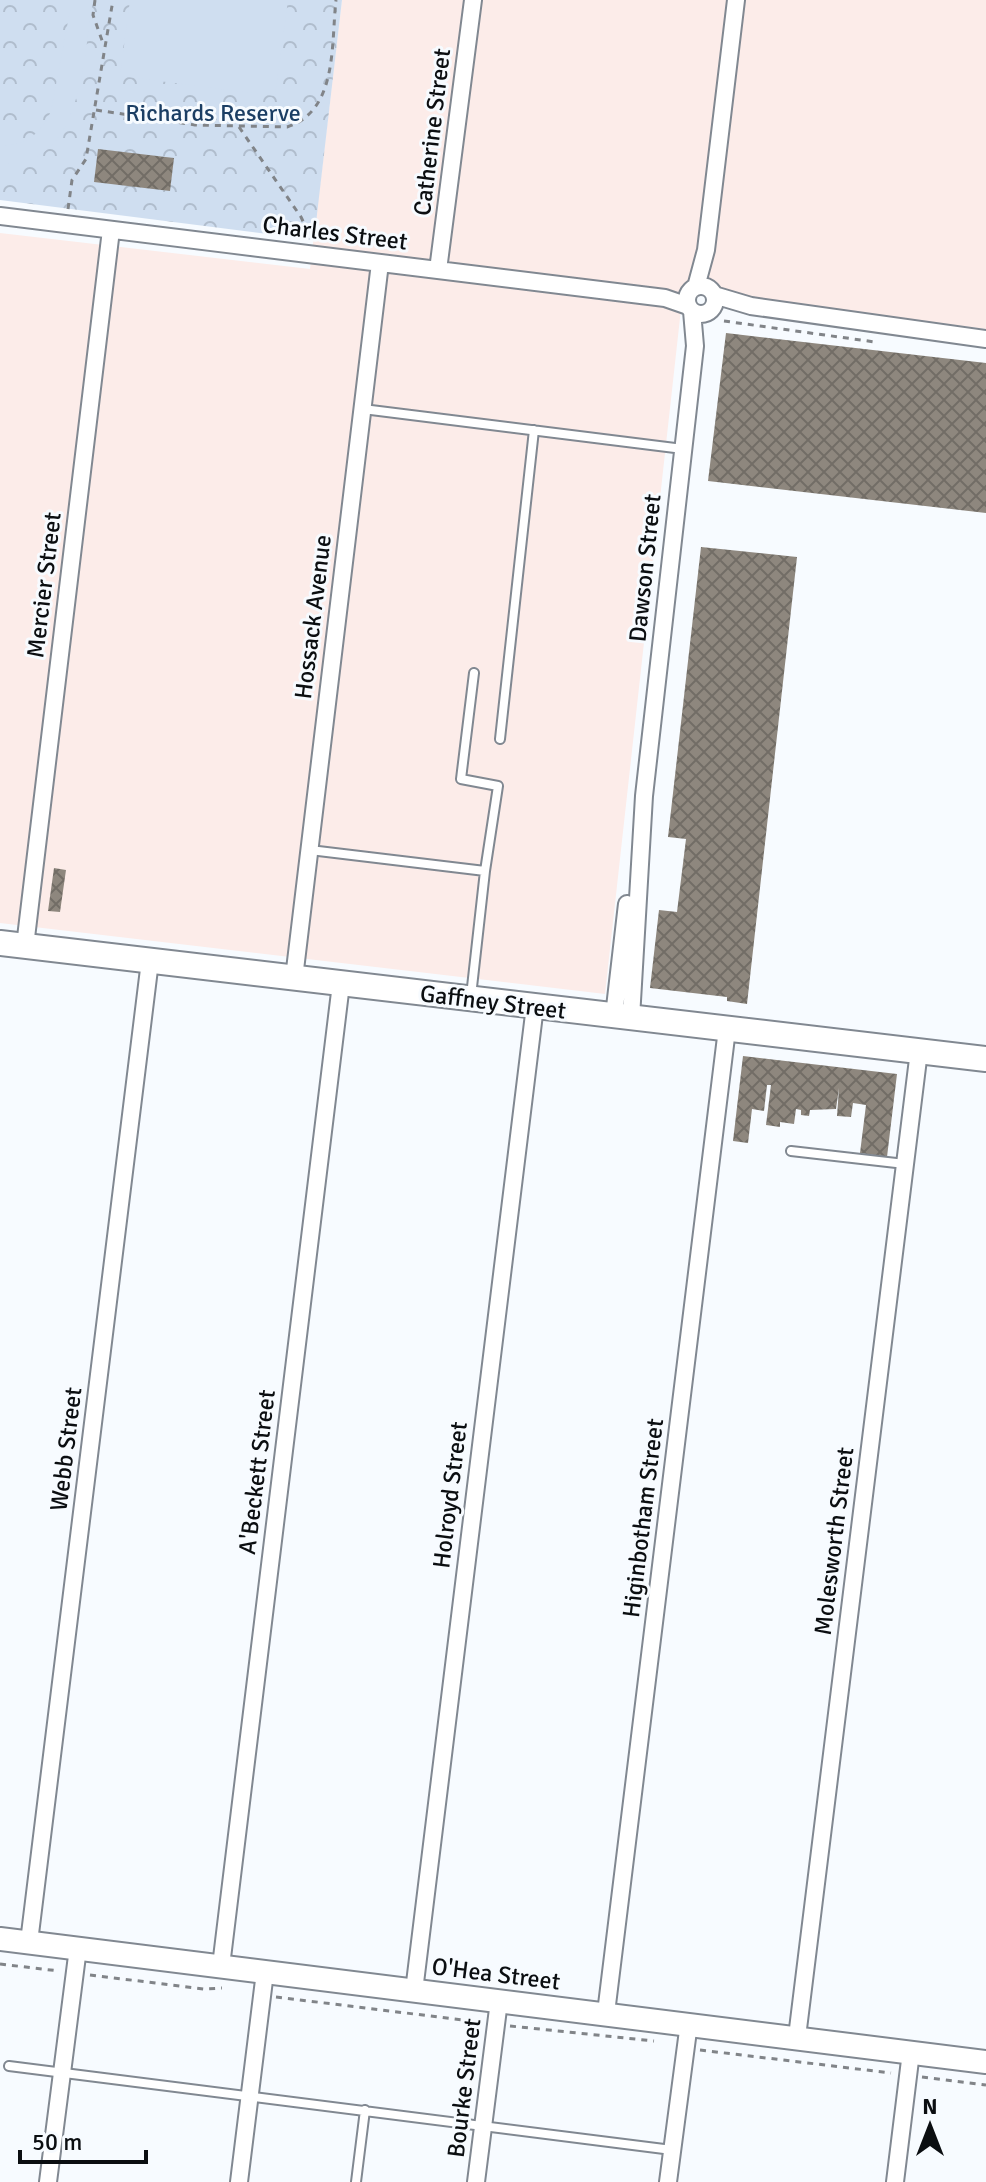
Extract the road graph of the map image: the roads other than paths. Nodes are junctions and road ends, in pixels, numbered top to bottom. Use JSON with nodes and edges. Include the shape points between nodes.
{"nodes":[{"id":1,"x":473,"y":0,"type":"edge"},
{"id":2,"x":736,"y":0,"type":"edge"},
{"id":3,"x":0,"y":216,"type":"edge"},
{"id":4,"x":111,"y":230,"type":"junction"},
{"id":5,"x":380,"y":263,"type":"junction"},
{"id":6,"x":438,"y":270,"type":"junction"},
{"id":7,"x":701,"y":301,"type":"junction"},
{"id":8,"x":986,"y":339,"type":"edge"},
{"id":9,"x":363,"y":409,"type":"junction"},
{"id":10,"x":534,"y":430,"type":"junction"},
{"id":11,"x":683,"y":449,"type":"junction"},
{"id":12,"x":474,"y":673,"type":"dead end"},
{"id":13,"x":500,"y":739,"type":"dead end"},
{"id":14,"x":309,"y":850,"type":"junction"},
{"id":15,"x":485,"y":871,"type":"junction"},
{"id":16,"x":0,"y":943,"type":"edge"},
{"id":17,"x":25,"y":946,"type":"junction"},
{"id":18,"x":150,"y":961,"type":"junction"},
{"id":19,"x":294,"y":978,"type":"junction"},
{"id":20,"x":341,"y":984,"type":"junction"},
{"id":21,"x":471,"y":999,"type":"junction"},
{"id":22,"x":535,"y":1006,"type":"junction"},
{"id":23,"x":622,"y":1017,"type":"junction"},
{"id":24,"x":727,"y":1029,"type":"junction"},
{"id":25,"x":919,"y":1051,"type":"junction"},
{"id":26,"x":986,"y":1059,"type":"edge"},
{"id":27,"x":791,"y":1151,"type":"dead end"},
{"id":28,"x":905,"y":1164,"type":"junction"},
{"id":29,"x":0,"y":1939,"type":"edge"},
{"id":30,"x":29,"y":1942,"type":"junction"},
{"id":31,"x":78,"y":1948,"type":"junction"},
{"id":32,"x":221,"y":1966,"type":"junction"},
{"id":33,"x":265,"y":1972,"type":"junction"},
{"id":34,"x":414,"y":1991,"type":"junction"},
{"id":35,"x":499,"y":2001,"type":"junction"},
{"id":36,"x":606,"y":2013,"type":"junction"},
{"id":37,"x":689,"y":2023,"type":"junction"},
{"id":38,"x":797,"y":2037,"type":"junction"},
{"id":39,"x":911,"y":2052,"type":"junction"},
{"id":40,"x":986,"y":2062,"type":"edge"},
{"id":41,"x":9,"y":2066,"type":"dead end"},
{"id":42,"x":62,"y":2073,"type":"junction"},
{"id":43,"x":249,"y":2096,"type":"junction"},
{"id":44,"x":365,"y":2110,"type":"junction"},
{"id":45,"x":483,"y":2126,"type":"junction"},
{"id":46,"x":672,"y":2150,"type":"junction"},
{"id":47,"x":48,"y":2182,"type":"edge"},
{"id":48,"x":239,"y":2182,"type":"edge"},
{"id":49,"x":356,"y":2182,"type":"edge"},
{"id":50,"x":476,"y":2182,"type":"edge"},
{"id":51,"x":668,"y":2182,"type":"edge"},
{"id":52,"x":895,"y":2182,"type":"edge"}],
"edges":[{"from":1,"to":6,"type":"street","name":"Catherine Street"},
{"from":2,"to":7,"type":"street","name":"Dawson Street"},
{"from":3,"to":4,"type":"street","name":"Charles Street"},
{"from":4,"to":5,"type":"street","name":"Charles Street"},
{"from":4,"to":17,"type":"street","name":"Mercier Street"},
{"from":5,"to":6,"type":"street","name":"Charles Street"},
{"from":5,"to":9,"type":"street","name":"Hossack Avenue"},
{"from":6,"to":7,"type":"street","name":"Charles Street"},
{"from":7,"to":8,"type":"street","name":"Charles Street"},
{"from":7,"to":11,"type":"street","name":"Dawson Street"},
{"from":9,"to":10,"type":"lane"},
{"from":9,"to":14,"type":"street","name":"Hossack Avenue"},
{"from":10,"to":11,"type":"lane"},
{"from":10,"to":13,"type":"lane"},
{"from":11,"to":23,"type":"street","name":"Dawson Street","via":[[632,862]]},
{"from":12,"to":15,"type":"lane","via":[[461,779],[498,786]]},
{"from":14,"to":15,"type":"lane"},
{"from":14,"to":19,"type":"street","name":"Hossack Avenue"},
{"from":15,"to":21,"type":"lane"},
{"from":16,"to":17,"type":"main road","name":"Gaffney Street"},
{"from":17,"to":18,"type":"main road","name":"Gaffney Street"},
{"from":18,"to":19,"type":"main road","name":"Gaffney Street"},
{"from":18,"to":30,"type":"street","name":"Webb Street"},
{"from":19,"to":20,"type":"main road","name":"Gaffney Street"},
{"from":20,"to":21,"type":"main road","name":"Gaffney Street"},
{"from":20,"to":32,"type":"street","name":"A'Beckett Street"},
{"from":21,"to":22,"type":"main road","name":"Gaffney Street"},
{"from":22,"to":23,"type":"main road","name":"Gaffney Street"},
{"from":22,"to":34,"type":"street","name":"Holroyd Street"},
{"from":23,"to":24,"type":"main road","name":"Gaffney Street"},
{"from":24,"to":25,"type":"main road","name":"Gaffney Street"},
{"from":24,"to":36,"type":"street","name":"Higinbotham Street"},
{"from":25,"to":26,"type":"main road","name":"Gaffney Street"},
{"from":25,"to":28,"type":"street","name":"Molesworth Street"},
{"from":27,"to":28,"type":"lane"},
{"from":28,"to":38,"type":"street","name":"Molesworth Street"},
{"from":29,"to":30,"type":"street","name":"O'Hea Street"},
{"from":30,"to":31,"type":"street","name":"O'Hea Street"},
{"from":31,"to":32,"type":"street","name":"O'Hea Street"},
{"from":31,"to":42,"type":"street"},
{"from":32,"to":33,"type":"street","name":"O'Hea Street"},
{"from":33,"to":34,"type":"street","name":"O'Hea Street"},
{"from":33,"to":43,"type":"street"},
{"from":34,"to":35,"type":"street","name":"O'Hea Street"},
{"from":35,"to":36,"type":"street","name":"O'Hea Street"},
{"from":35,"to":45,"type":"street","name":"Bourke Street"},
{"from":36,"to":37,"type":"street","name":"O'Hea Street"},
{"from":37,"to":38,"type":"street","name":"O'Hea Street"},
{"from":37,"to":46,"type":"street"},
{"from":38,"to":39,"type":"street","name":"O'Hea Street"},
{"from":39,"to":40,"type":"street","name":"O'Hea Street"},
{"from":39,"to":52,"type":"street"},
{"from":41,"to":42,"type":"lane"},
{"from":42,"to":43,"type":"lane"},
{"from":42,"to":47,"type":"street"},
{"from":43,"to":44,"type":"lane"},
{"from":43,"to":48,"type":"street"},
{"from":44,"to":45,"type":"lane"},
{"from":44,"to":49,"type":"lane"},
{"from":45,"to":46,"type":"lane"},
{"from":45,"to":50,"type":"street","name":"Bourke Street"},
{"from":46,"to":51,"type":"street"}]}
